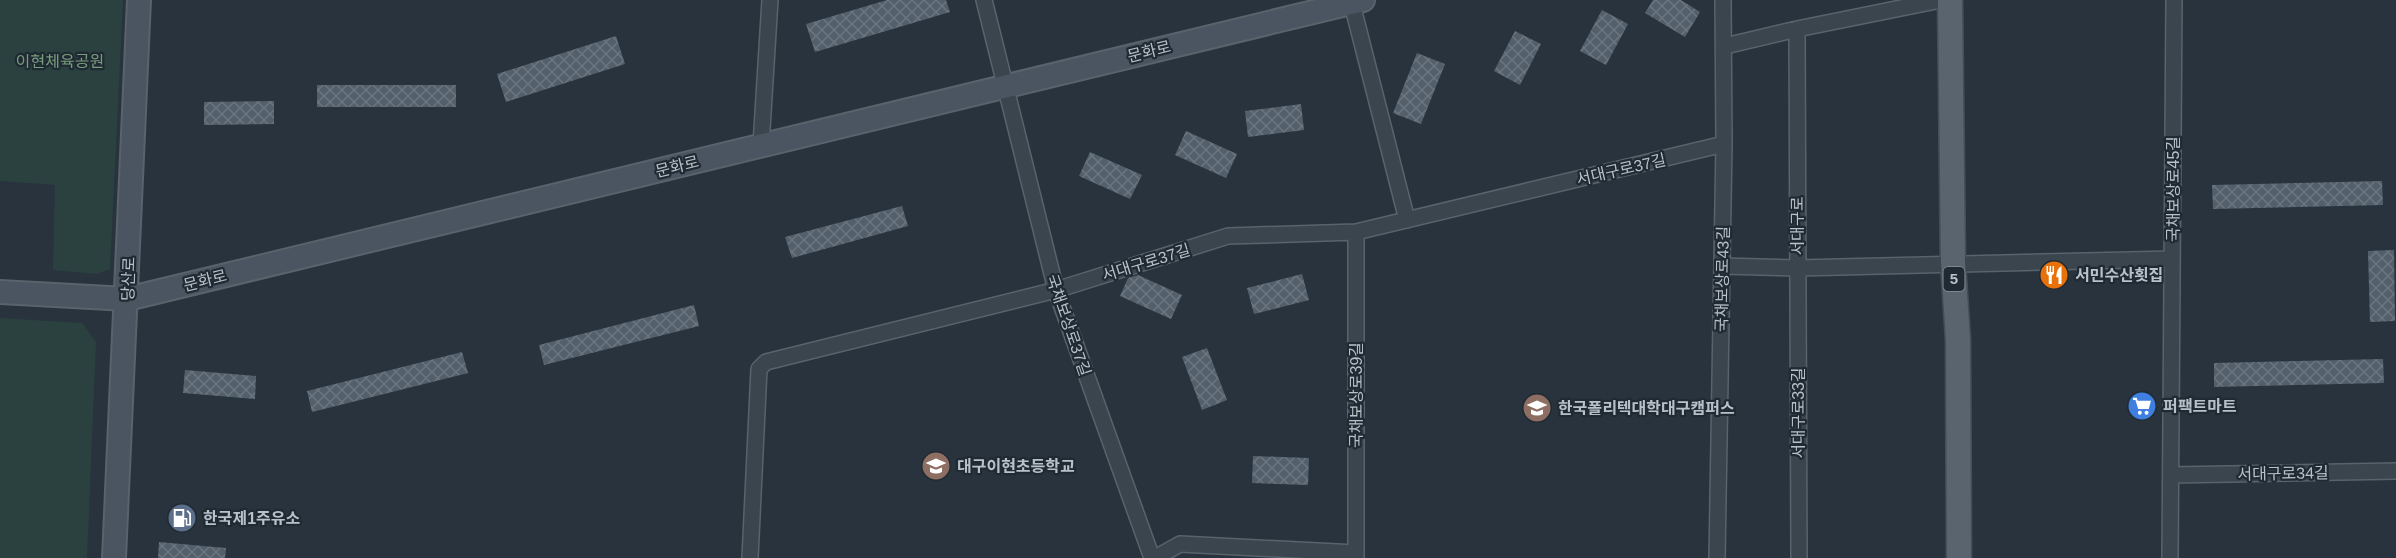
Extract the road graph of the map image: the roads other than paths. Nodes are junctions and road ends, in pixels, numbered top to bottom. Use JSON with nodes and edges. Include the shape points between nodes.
{"nodes":[{"id":1,"x":139,"y":0,"type":"edge"},
{"id":2,"x":770,"y":0,"type":"edge"},
{"id":3,"x":984,"y":0,"type":"edge"},
{"id":4,"x":1723,"y":0,"type":"edge"},
{"id":5,"x":1941,"y":0,"type":"edge"},
{"id":6,"x":1950,"y":0,"type":"edge"},
{"id":7,"x":2174,"y":0,"type":"edge"},
{"id":8,"x":1355,"y":1,"type":"edge"},
{"id":9,"x":1797,"y":29,"type":"junction"},
{"id":10,"x":1725,"y":46,"type":"junction"},
{"id":11,"x":1004,"y":86,"type":"junction"},
{"id":12,"x":1724,"y":144,"type":"junction"},
{"id":13,"x":761,"y":145,"type":"junction"},
{"id":14,"x":1407,"y":220,"type":"junction"},
{"id":15,"x":1356,"y":232,"type":"junction"},
{"id":16,"x":2172,"y":259,"type":"junction"},
{"id":17,"x":1953,"y":263,"type":"junction"},
{"id":18,"x":1722,"y":266,"type":"junction"},
{"id":19,"x":1798,"y":267,"type":"junction"},
{"id":20,"x":1056,"y":290,"type":"junction"},
{"id":21,"x":0,"y":292,"type":"edge"},
{"id":22,"x":127,"y":299,"type":"junction"},
{"id":23,"x":2396,"y":471,"type":"edge"},
{"id":24,"x":2171,"y":475,"type":"junction"},
{"id":25,"x":1356,"y":556,"type":"edge"},
{"id":26,"x":114,"y":558,"type":"edge"},
{"id":27,"x":750,"y":558,"type":"edge"},
{"id":28,"x":1153,"y":558,"type":"edge"},
{"id":29,"x":1717,"y":558,"type":"edge"},
{"id":30,"x":1799,"y":558,"type":"edge"},
{"id":31,"x":1959,"y":558,"type":"edge"},
{"id":32,"x":2170,"y":558,"type":"edge"}],
"edges":[{"from":1,"to":22,"type":"main road","name":"당산로"},
{"from":2,"to":13,"type":"street"},
{"from":3,"to":11,"type":"street","name":"국채보상로37길"},
{"from":4,"to":10,"type":"street","name":"국채보상로43길"},
{"from":5,"to":9,"type":"street"},
{"from":6,"to":17,"type":"main road","number":"5"},
{"from":7,"to":16,"type":"street","name":"국채보상로45길"},
{"from":8,"to":11,"type":"main road","name":"문화로"},
{"from":8,"to":14,"type":"street","name":"문화로"},
{"from":9,"to":10,"type":"street"},
{"from":9,"to":19,"type":"street","name":"서대구로"},
{"from":10,"to":12,"type":"street","name":"국채보상로43길"},
{"from":11,"to":13,"type":"main road","name":"문화로"},
{"from":11,"to":20,"type":"street","name":"국채보상로37길"},
{"from":12,"to":14,"type":"street","name":"서대구로37길"},
{"from":12,"to":18,"type":"street","name":"국채보상로43길"},
{"from":13,"to":22,"type":"main road","name":"문화로"},
{"from":14,"to":15,"type":"street","name":"서대구로37길"},
{"from":15,"to":20,"type":"street","name":"서대구로37길","via":[[1228,236]]},
{"from":15,"to":25,"type":"street","name":"국채보상로39길"},
{"from":16,"to":17,"type":"street","name":"서대구로"},
{"from":16,"to":24,"type":"street","name":"국채보상로45길"},
{"from":17,"to":19,"type":"street","name":"서대구로"},
{"from":17,"to":31,"type":"main road","number":"5","via":[[1958,340]]},
{"from":18,"to":19,"type":"street"},
{"from":18,"to":29,"type":"street","name":"국채보상로43길"},
{"from":19,"to":30,"type":"street","name":"서대구로33길"},
{"from":20,"to":27,"type":"street","name":"서대구로37길","via":[[766,362],[759,369]]},
{"from":20,"to":28,"type":"street","name":"국채보상로37길"},
{"from":21,"to":22,"type":"main road","name":"문화로"},
{"from":22,"to":26,"type":"main road","name":"당산로"},
{"from":23,"to":24,"type":"street","name":"서대구로34길"},
{"from":24,"to":32,"type":"street","name":"국채보상로45길"},
{"from":25,"to":28,"type":"street","name":"국채보상로37길","via":[[1180,544]]}]}
